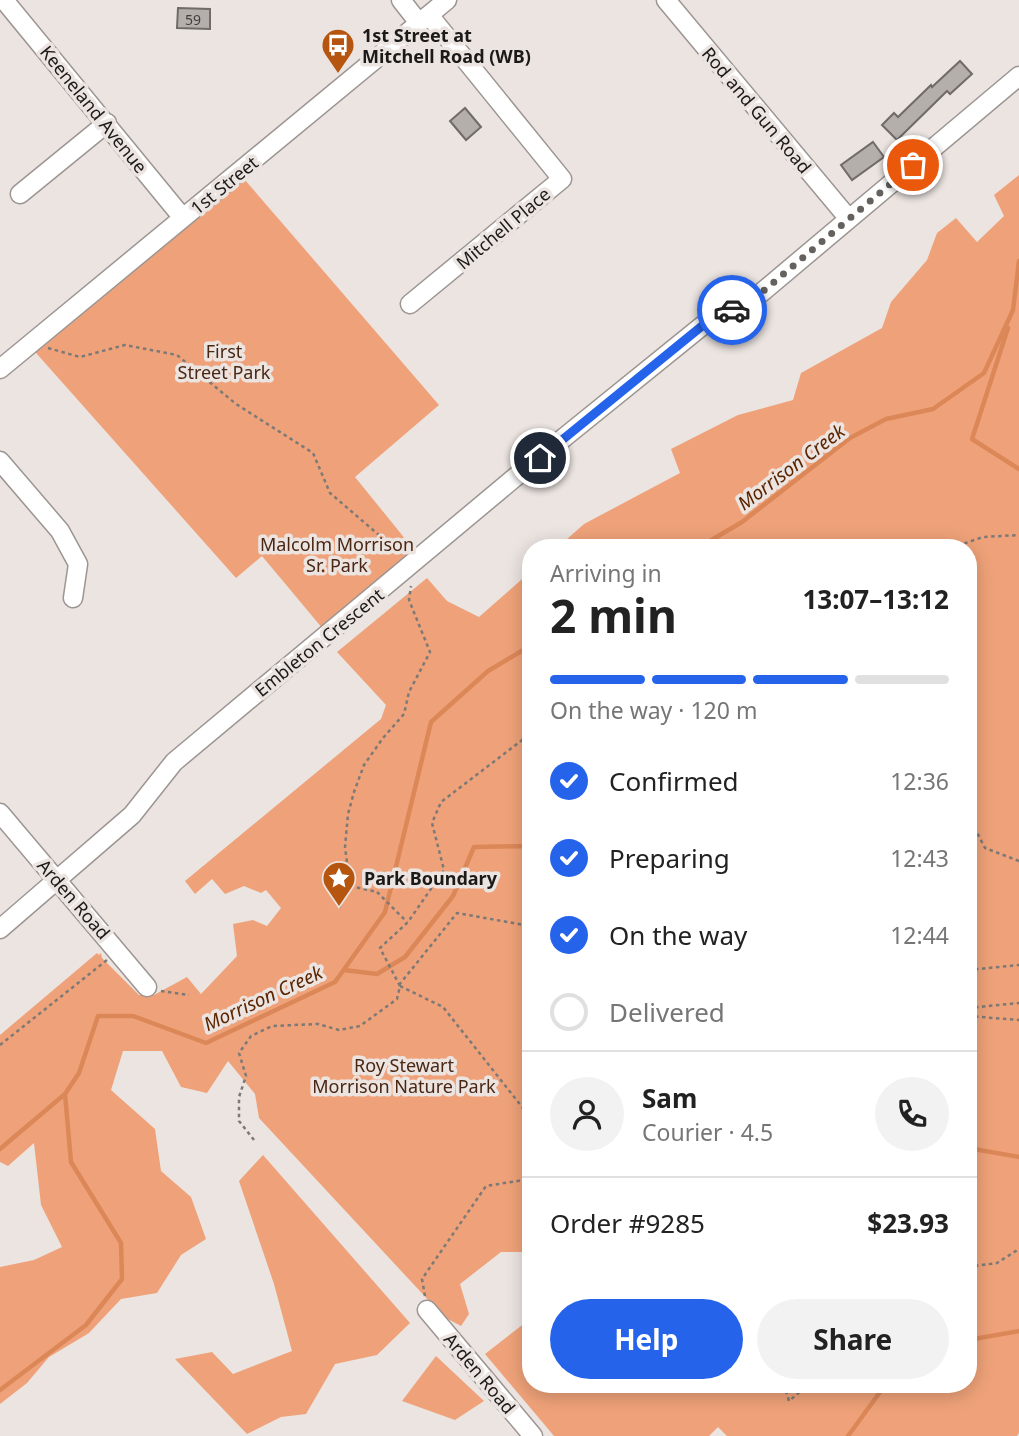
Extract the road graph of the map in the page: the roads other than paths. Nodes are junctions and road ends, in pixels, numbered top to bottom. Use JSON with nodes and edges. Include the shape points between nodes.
{"nodes":[{"id":1,"x":4,"y":0,"type":"edge"},
{"id":2,"x":401,"y":0,"type":"edge"},
{"id":3,"x":447,"y":0,"type":"edge"},
{"id":4,"x":666,"y":0,"type":"edge"},
{"id":5,"x":424,"y":19,"type":"junction"},
{"id":6,"x":1019,"y":76,"type":"edge"},
{"id":7,"x":107,"y":123,"type":"junction"},
{"id":8,"x":20,"y":194,"type":"dead end"},
{"id":9,"x":183,"y":218,"type":"junction"},
{"id":10,"x":849,"y":219,"type":"junction"},
{"id":11,"x":410,"y":304,"type":"dead end"},
{"id":12,"x":0,"y":369,"type":"edge"},
{"id":13,"x":0,"y":461,"type":"edge"},
{"id":14,"x":74,"y":598,"type":"dead end"},
{"id":15,"x":0,"y":813,"type":"edge"},
{"id":16,"x":57,"y":879,"type":"junction"},
{"id":17,"x":0,"y":929,"type":"edge"},
{"id":18,"x":147,"y":987,"type":"road end"},
{"id":19,"x":427,"y":1310,"type":"road end"},
{"id":20,"x":533,"y":1436,"type":"edge"}],
"edges":[{"from":1,"to":7,"type":"street","name":"Keeneland Avenue"},
{"from":2,"to":5,"type":"street"},
{"from":3,"to":5,"type":"street","name":"1st Street"},
{"from":4,"to":10,"type":"street","name":"Rod and Gun Road"},
{"from":5,"to":9,"type":"street","name":"1st Street"},
{"from":5,"to":11,"type":"street","name":"Mitchell Place","via":[[562,178]]},
{"from":6,"to":10,"type":"street","name":"Embleton Crescent"},
{"from":7,"to":8,"type":"street"},
{"from":7,"to":9,"type":"street","name":"Keeneland Avenue"},
{"from":9,"to":12,"type":"street","name":"1st Street"},
{"from":10,"to":16,"type":"street","name":"Embleton Crescent","via":[[761,293],[702,326],[519,474],[174,762],[132,815]]},
{"from":13,"to":14,"type":"street","via":[[60,531],[78,564]]},
{"from":15,"to":16,"type":"street","name":"Arden Road"},
{"from":16,"to":17,"type":"street","name":"Embleton Crescent"},
{"from":16,"to":18,"type":"street","name":"Arden Road"},
{"from":19,"to":20,"type":"street","name":"Arden Road"}]}
